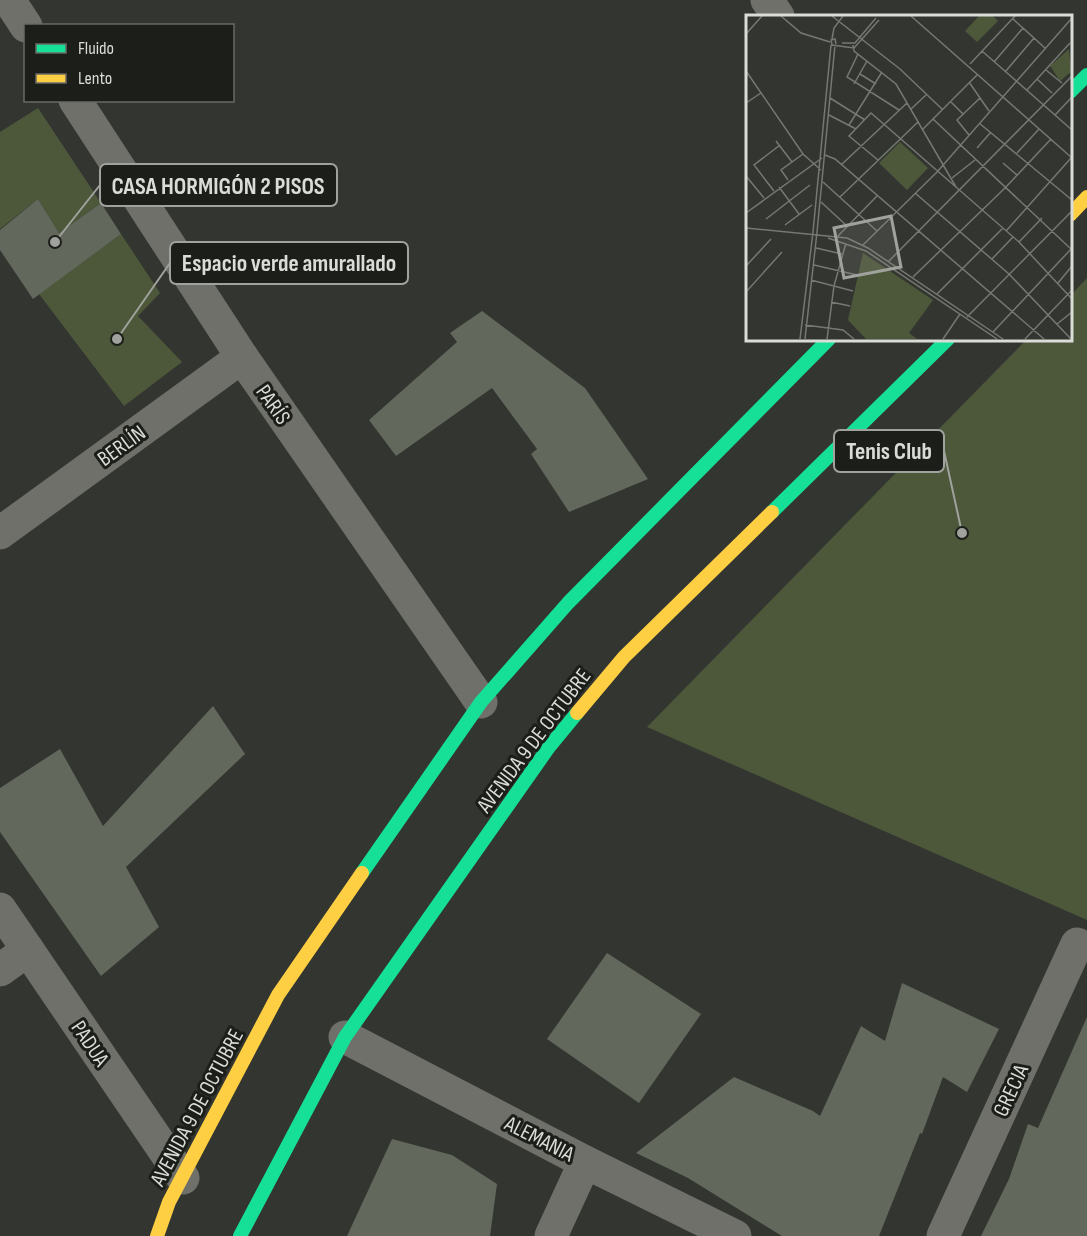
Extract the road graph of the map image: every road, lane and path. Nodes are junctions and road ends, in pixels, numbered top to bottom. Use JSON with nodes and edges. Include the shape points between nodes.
{"nodes":[{"id":1,"x":9,"y":0,"type":"edge"},
{"id":2,"x":767,"y":0,"type":"edge"},
{"id":3,"x":777,"y":15,"type":"edge"},
{"id":4,"x":25,"y":24,"type":"edge"},
{"id":5,"x":1087,"y":75,"type":"edge"},
{"id":6,"x":1072,"y":91,"type":"edge"},
{"id":7,"x":76,"y":102,"type":"edge"},
{"id":8,"x":1087,"y":198,"type":"edge"},
{"id":9,"x":1072,"y":214,"type":"edge"},
{"id":10,"x":829,"y":340,"type":"edge"},
{"id":11,"x":947,"y":340,"type":"edge"},
{"id":12,"x":242,"y":357,"type":"junction"},
{"id":13,"x":0,"y":533,"type":"edge"},
{"id":14,"x":481,"y":702,"type":"junction"},
{"id":15,"x":0,"y":909,"type":"edge"},
{"id":16,"x":1077,"y":944,"type":"dead end"},
{"id":17,"x":28,"y":950,"type":"junction"},
{"id":18,"x":0,"y":970,"type":"edge"},
{"id":19,"x":345,"y":1037,"type":"junction"},
{"id":20,"x":585,"y":1162,"type":"junction"},
{"id":21,"x":183,"y":1178,"type":"junction"},
{"id":22,"x":158,"y":1236,"type":"edge"},
{"id":23,"x":240,"y":1236,"type":"edge"},
{"id":24,"x":551,"y":1236,"type":"edge"},
{"id":25,"x":735,"y":1236,"type":"edge"},
{"id":26,"x":943,"y":1236,"type":"edge"}],
"edges":[{"from":1,"to":4,"type":"street"},
{"from":2,"to":3,"type":"street"},
{"from":5,"to":6,"type":"main road"},
{"from":7,"to":12,"type":"street","name":"PARÍS"},
{"from":8,"to":9,"type":"main road"},
{"from":10,"to":14,"type":"main road","name":"AVENIDA 9 DE OCTUBRE","via":[[568,603]]},
{"from":11,"to":19,"type":"main road","name":"AVENIDA 9 DE OCTUBRE","via":[[624,657],[549,747]]},
{"from":12,"to":13,"type":"street","name":"BERLÍN"},
{"from":12,"to":14,"type":"street","name":"PARÍS"},
{"from":14,"to":21,"type":"main road","name":"AVENIDA 9 DE OCTUBRE","via":[[279,995]]},
{"from":15,"to":17,"type":"street","name":"PADUA"},
{"from":16,"to":26,"type":"street","name":"GRECIA"},
{"from":17,"to":18,"type":"street"},
{"from":17,"to":21,"type":"street","name":"PADUA"},
{"from":19,"to":20,"type":"street","name":"ALEMANIA"},
{"from":19,"to":23,"type":"main road","name":"AVENIDA 9 DE OCTUBRE"},
{"from":20,"to":24,"type":"street"},
{"from":20,"to":25,"type":"street","name":"ALEMANIA"},
{"from":21,"to":22,"type":"main road","name":"AVENIDA 9 DE OCTUBRE","via":[[169,1202]]}]}
